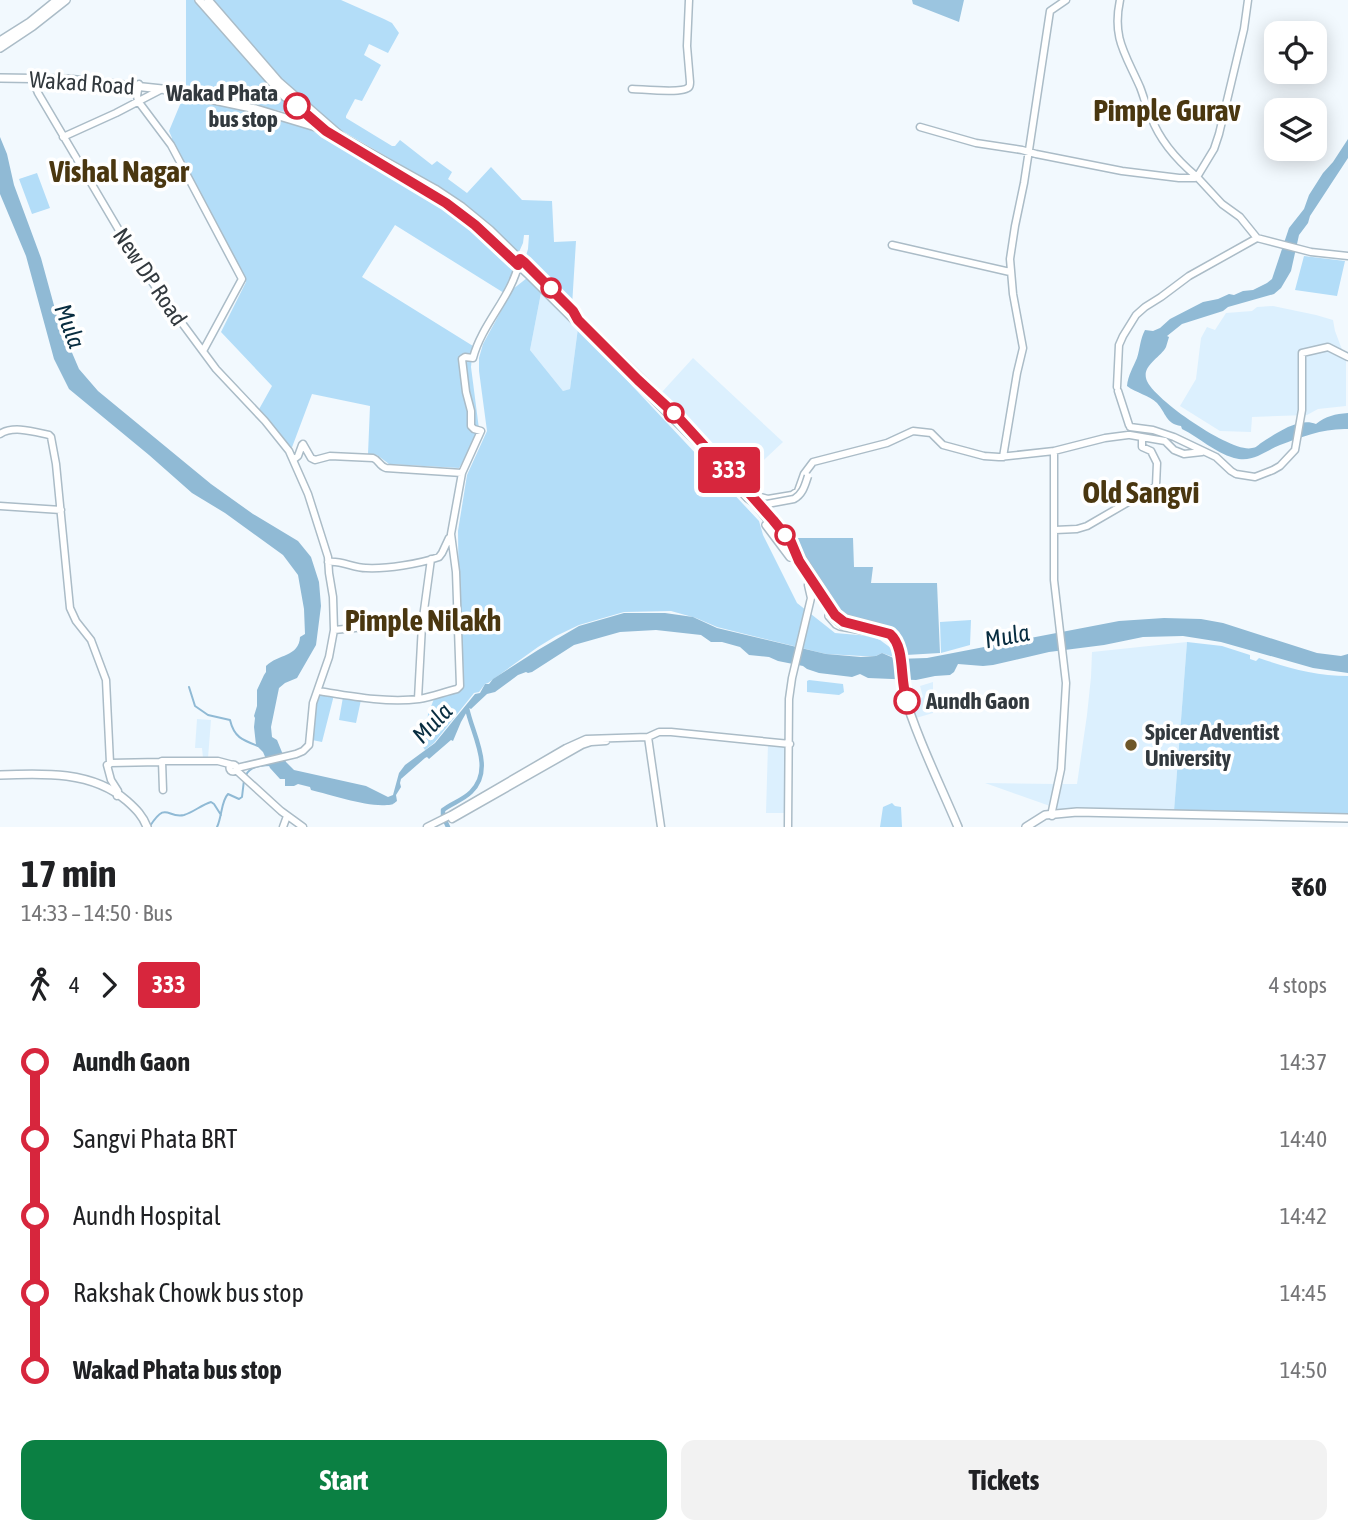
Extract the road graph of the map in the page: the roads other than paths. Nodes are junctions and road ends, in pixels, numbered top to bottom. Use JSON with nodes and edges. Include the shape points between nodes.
{"nodes":[{"id":1,"x":57,"y":0,"type":"edge"},
{"id":2,"x":66,"y":0,"type":"edge"},
{"id":3,"x":198,"y":0,"type":"edge"},
{"id":4,"x":206,"y":0,"type":"edge"},
{"id":5,"x":689,"y":0,"type":"edge"},
{"id":6,"x":1066,"y":0,"type":"edge"},
{"id":7,"x":1119,"y":0,"type":"edge"},
{"id":8,"x":1248,"y":0,"type":"edge"},
{"id":9,"x":0,"y":41,"type":"edge"},
{"id":10,"x":239,"y":42,"type":"junction"},
{"id":11,"x":0,"y":48,"type":"edge"},
{"id":12,"x":249,"y":52,"type":"junction"},
{"id":13,"x":0,"y":77,"type":"edge"},
{"id":14,"x":30,"y":77,"type":"junction"},
{"id":15,"x":139,"y":85,"type":"junction"},
{"id":16,"x":162,"y":88,"type":"junction"},
{"id":17,"x":632,"y":89,"type":"dead end"},
{"id":18,"x":138,"y":101,"type":"junction"},
{"id":19,"x":256,"y":107,"type":"junction"},
{"id":20,"x":309,"y":119,"type":"junction"},
{"id":21,"x":920,"y":127,"type":"dead end"},
{"id":22,"x":326,"y":131,"type":"junction"},
{"id":23,"x":343,"y":135,"type":"dead end"},
{"id":24,"x":63,"y":136,"type":"junction"},
{"id":25,"x":1028,"y":152,"type":"junction"},
{"id":26,"x":386,"y":160,"type":"junction"},
{"id":27,"x":1196,"y":177,"type":"junction"},
{"id":28,"x":1256,"y":238,"type":"junction"},
{"id":29,"x":892,"y":245,"type":"dead end"},
{"id":30,"x":1348,"y":256,"type":"edge"},
{"id":31,"x":521,"y":266,"type":"junction"},
{"id":32,"x":1010,"y":272,"type":"junction"},
{"id":33,"x":511,"y":285,"type":"junction"},
{"id":34,"x":202,"y":352,"type":"junction"},
{"id":35,"x":1348,"y":357,"type":"edge"},
{"id":36,"x":1129,"y":431,"type":"junction"},
{"id":37,"x":0,"y":434,"type":"edge"},
{"id":38,"x":1142,"y":437,"type":"junction"},
{"id":39,"x":1191,"y":445,"type":"junction"},
{"id":40,"x":705,"y":452,"type":"junction"},
{"id":41,"x":1054,"y":452,"type":"junction"},
{"id":42,"x":1202,"y":452,"type":"junction"},
{"id":43,"x":1189,"y":454,"type":"junction"},
{"id":44,"x":1004,"y":457,"type":"junction"},
{"id":45,"x":293,"y":460,"type":"junction"},
{"id":46,"x":808,"y":472,"type":"junction"},
{"id":47,"x":463,"y":473,"type":"junction"},
{"id":48,"x":758,"y":499,"type":"junction"},
{"id":49,"x":774,"y":500,"type":"dead end"},
{"id":50,"x":0,"y":504,"type":"edge"},
{"id":51,"x":58,"y":507,"type":"junction"},
{"id":52,"x":764,"y":513,"type":"junction"},
{"id":53,"x":771,"y":528,"type":"dead end"},
{"id":54,"x":1055,"y":530,"type":"junction"},
{"id":55,"x":451,"y":534,"type":"junction"},
{"id":56,"x":327,"y":559,"type":"junction"},
{"id":57,"x":431,"y":559,"type":"junction"},
{"id":58,"x":795,"y":561,"type":"junction"},
{"id":59,"x":809,"y":568,"type":"junction"},
{"id":60,"x":815,"y":597,"type":"junction"},
{"id":61,"x":831,"y":604,"type":"junction"},
{"id":62,"x":422,"y":625,"type":"junction"},
{"id":63,"x":334,"y":630,"type":"junction"},
{"id":64,"x":865,"y":630,"type":"junction"},
{"id":65,"x":899,"y":652,"type":"junction"},
{"id":66,"x":318,"y":691,"type":"junction"},
{"id":67,"x":418,"y":699,"type":"junction"},
{"id":68,"x":645,"y":737,"type":"junction"},
{"id":69,"x":789,"y":745,"type":"junction"},
{"id":70,"x":161,"y":762,"type":"junction"},
{"id":71,"x":109,"y":763,"type":"junction"},
{"id":72,"x":236,"y":767,"type":"junction"},
{"id":73,"x":2,"y":776,"type":"edge"},
{"id":74,"x":163,"y":790,"type":"dead end"},
{"id":75,"x":115,"y":793,"type":"junction"},
{"id":76,"x":1052,"y":814,"type":"junction"},
{"id":77,"x":1348,"y":819,"type":"edge"},
{"id":78,"x":285,"y":821,"type":"edge"},
{"id":79,"x":438,"y":825,"type":"edge"},
{"id":80,"x":146,"y":827,"type":"edge"},
{"id":81,"x":296,"y":827,"type":"edge"},
{"id":82,"x":303,"y":827,"type":"edge"},
{"id":83,"x":427,"y":827,"type":"edge"},
{"id":84,"x":661,"y":827,"type":"edge"},
{"id":85,"x":788,"y":827,"type":"edge"},
{"id":86,"x":956,"y":827,"type":"edge"},
{"id":87,"x":1028,"y":827,"type":"edge"}],
"edges":[{"from":1,"to":9,"type":"main road"},
{"from":2,"to":11,"type":"main road"},
{"from":3,"to":10,"type":"main road"},
{"from":3,"to":12,"type":"main road"},
{"from":4,"to":10,"type":"main road"},
{"from":4,"to":12,"type":"main road"},
{"from":5,"to":17,"type":"street","via":[[689,87]]},
{"from":6,"to":25,"type":"street","via":[[1050,11]]},
{"from":7,"to":27,"type":"street","via":[[1116,26],[1122,48],[1153,123]]},
{"from":8,"to":27,"type":"street","via":[[1219,134]]},
{"from":10,"to":12,"type":"main road"},
{"from":12,"to":20,"type":"main road"},
{"from":12,"to":26,"type":"main road","via":[[342,137]]},
{"from":13,"to":14,"type":"main road","name":"Wakad Road"},
{"from":14,"to":15,"type":"main road","name":"Wakad Road"},
{"from":14,"to":24,"type":"street","name":"New DP Road"},
{"from":15,"to":16,"type":"main road","name":"Wakad Road"},
{"from":15,"to":18,"type":"street"},
{"from":16,"to":18,"type":"street"},
{"from":16,"to":19,"type":"main road","name":"Wakad Road"},
{"from":16,"to":22,"type":"main road","name":"Wakad Road","via":[[256,109]]},
{"from":18,"to":24,"type":"street"},
{"from":18,"to":34,"type":"street","via":[[171,145],[242,278]]},
{"from":19,"to":20,"type":"main road"},
{"from":19,"to":20,"type":"main road"},
{"from":20,"to":22,"type":"main road"},
{"from":21,"to":25,"type":"street"},
{"from":22,"to":31,"type":"main road","via":[[446,203]]},
{"from":23,"to":26,"type":"main road"},
{"from":24,"to":34,"type":"street","name":"New DP Road","via":[[139,267]]},
{"from":25,"to":27,"type":"street","via":[[1122,172]]},
{"from":25,"to":32,"type":"street"},
{"from":26,"to":31,"type":"main road","via":[[479,220]]},
{"from":27,"to":28,"type":"street"},
{"from":28,"to":30,"type":"street"},
{"from":28,"to":36,"type":"street","via":[[1189,276],[1136,315],[1119,345],[1117,389]]},
{"from":29,"to":32,"type":"street"},
{"from":31,"to":33,"type":"street"},
{"from":31,"to":33,"type":"street"},
{"from":31,"to":40,"type":"main road"},
{"from":31,"to":48,"type":"main road","via":[[666,403],[677,408],[731,463]]},
{"from":32,"to":44,"type":"street","via":[[1023,348]]},
{"from":33,"to":47,"type":"street","via":[[472,358],[462,359],[471,426],[481,431]]},
{"from":34,"to":45,"type":"street","name":"New DP Road"},
{"from":35,"to":42,"type":"street","via":[[1328,347],[1302,353],[1302,416],[1294,453],[1280,466],[1255,477],[1233,473],[1222,461]]},
{"from":36,"to":38,"type":"street"},
{"from":36,"to":39,"type":"street","via":[[1157,431]]},
{"from":36,"to":41,"type":"street"},
{"from":37,"to":51,"type":"street","via":[[21,430],[50,436]]},
{"from":38,"to":43,"type":"street","via":[[1165,441],[1174,450]]},
{"from":38,"to":54,"type":"street","via":[[1142,447],[1152,451],[1157,463],[1156,486],[1087,526]]},
{"from":39,"to":42,"type":"street"},
{"from":39,"to":43,"type":"street"},
{"from":40,"to":46,"type":"street","bridge":true,"via":[[758,504],[794,499],[803,490]]},
{"from":40,"to":52,"type":"main road"},
{"from":41,"to":44,"type":"street"},
{"from":41,"to":54,"type":"street"},
{"from":42,"to":43,"type":"street"},
{"from":44,"to":46,"type":"street","via":[[943,445],[931,433],[913,431],[884,444],[813,461]]},
{"from":45,"to":47,"type":"street","via":[[303,444],[315,460],[373,458],[386,468]]},
{"from":45,"to":56,"type":"street","name":"New DP Road"},
{"from":46,"to":48,"type":"street","via":[[796,493]]},
{"from":46,"to":49,"type":"street","via":[[797,495]]},
{"from":46,"to":52,"type":"street","via":[[803,495],[771,505]]},
{"from":47,"to":55,"type":"street"},
{"from":48,"to":52,"type":"main road"},
{"from":50,"to":51,"type":"street"},
{"from":51,"to":71,"type":"street","via":[[70,608],[91,640],[107,684]]},
{"from":52,"to":58,"type":"main road"},
{"from":52,"to":58,"type":"main road","via":[[769,529]]},
{"from":52,"to":59,"type":"main road"},
{"from":53,"to":58,"type":"street"},
{"from":54,"to":76,"type":"street","via":[[1054,580],[1066,682],[1061,769]]},
{"from":55,"to":57,"type":"street","via":[[442,554]]},
{"from":55,"to":67,"type":"street","via":[[460,686]]},
{"from":56,"to":57,"type":"street","via":[[367,569]]},
{"from":56,"to":63,"type":"street","name":"New DP Road"},
{"from":57,"to":62,"type":"street"},
{"from":58,"to":60,"type":"main road"},
{"from":58,"to":64,"type":"main road","bridge":true,"via":[[833,617],[843,625]]},
{"from":59,"to":60,"type":"main road"},
{"from":59,"to":61,"type":"main road"},
{"from":60,"to":61,"type":"main road"},
{"from":60,"to":64,"type":"main road","via":[[836,624]]},
{"from":60,"to":69,"type":"street","via":[[790,701]]},
{"from":61,"to":65,"type":"main road","via":[[844,619],[890,634]]},
{"from":62,"to":63,"type":"street"},
{"from":62,"to":67,"type":"street"},
{"from":63,"to":66,"type":"street","name":"New DP Road"},
{"from":64,"to":65,"type":"main road","via":[[890,638]]},
{"from":65,"to":86,"type":"main road","via":[[901,687]]},
{"from":66,"to":67,"type":"street","via":[[384,700]]},
{"from":66,"to":72,"type":"street","name":"New DP Road","via":[[307,748]]},
{"from":68,"to":69,"type":"street","via":[[672,732]]},
{"from":68,"to":79,"type":"street","via":[[587,743]]},
{"from":68,"to":84,"type":"street"},
{"from":69,"to":85,"type":"street"},
{"from":70,"to":71,"type":"street"},
{"from":70,"to":72,"type":"street"},
{"from":70,"to":74,"type":"street"},
{"from":71,"to":75,"type":"street"},
{"from":72,"to":78,"type":"street"},
{"from":73,"to":75,"type":"main road","via":[[66,776]]},
{"from":75,"to":80,"type":"main road","via":[[140,814]]},
{"from":76,"to":77,"type":"main road"},
{"from":76,"to":87,"type":"main road"},
{"from":78,"to":81,"type":"street"},
{"from":78,"to":82,"type":"street"},
{"from":79,"to":83,"type":"street"}]}
